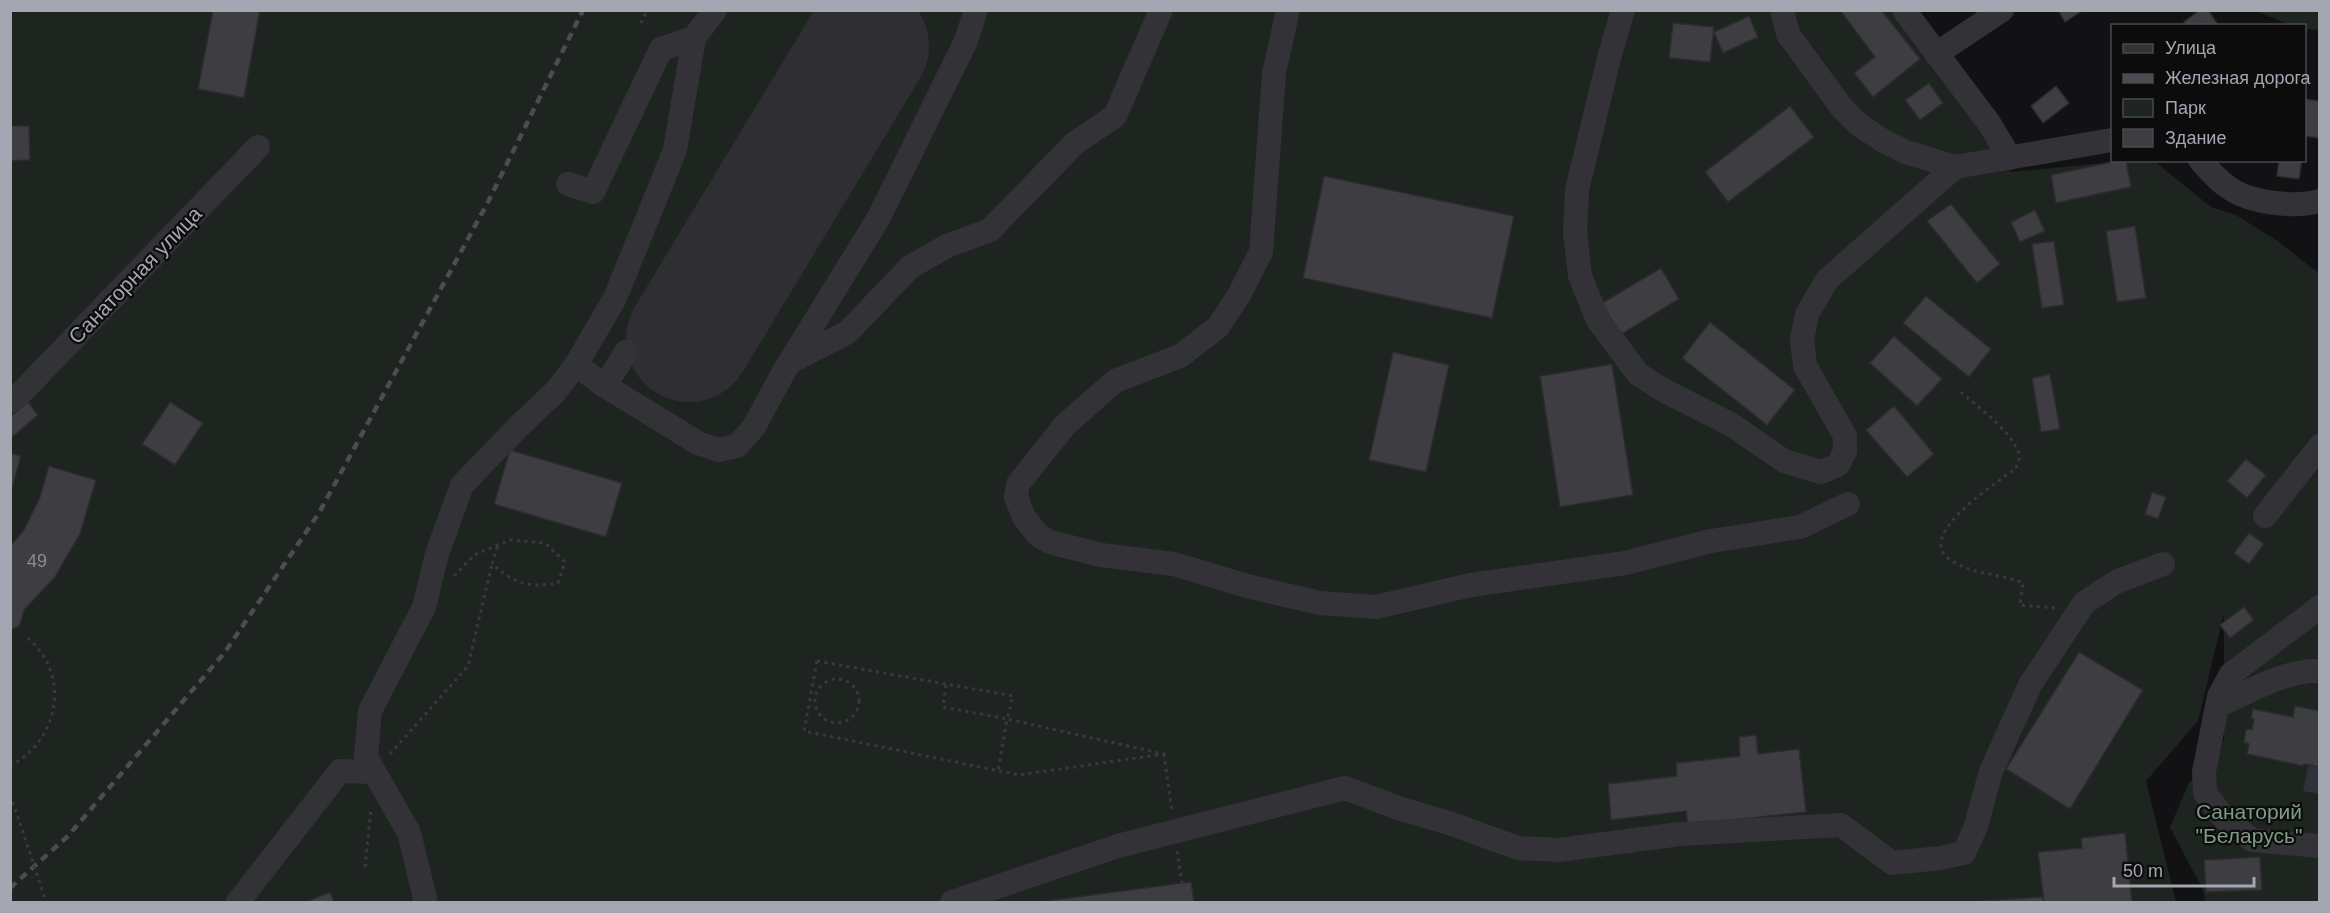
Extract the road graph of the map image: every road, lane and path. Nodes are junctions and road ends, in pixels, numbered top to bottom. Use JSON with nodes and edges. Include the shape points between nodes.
{"nodes":[{"id":1,"x":647,"y":10,"type":"edge"},
{"id":2,"x":715,"y":10,"type":"edge"},
{"id":3,"x":976,"y":10,"type":"edge"},
{"id":4,"x":1161,"y":10,"type":"edge"},
{"id":5,"x":1288,"y":10,"type":"edge"},
{"id":6,"x":1623,"y":10,"type":"edge"},
{"id":7,"x":1782,"y":10,"type":"edge"},
{"id":8,"x":1904,"y":10,"type":"edge"},
{"id":9,"x":2002,"y":10,"type":"edge"},
{"id":10,"x":641,"y":23,"type":"dead end"},
{"id":11,"x":694,"y":38,"type":"junction"},
{"id":12,"x":1936,"y":54,"type":"junction"},
{"id":13,"x":2111,"y":140,"type":"edge"},
{"id":14,"x":258,"y":147,"type":"dead end"},
{"id":15,"x":2010,"y":158,"type":"junction"},
{"id":16,"x":2202,"y":162,"type":"edge"},
{"id":17,"x":1955,"y":167,"type":"junction"},
{"id":18,"x":568,"y":184,"type":"dead end"},
{"id":19,"x":2319,"y":201,"type":"edge"},
{"id":20,"x":626,"y":352,"type":"dead end"},
{"id":21,"x":789,"y":363,"type":"junction"},
{"id":22,"x":576,"y":365,"type":"junction"},
{"id":23,"x":605,"y":386,"type":"junction"},
{"id":24,"x":1961,"y":392,"type":"dead end"},
{"id":25,"x":10,"y":401,"type":"edge"},
{"id":26,"x":2319,"y":446,"type":"edge"},
{"id":27,"x":1848,"y":504,"type":"dead end"},
{"id":28,"x":2265,"y":516,"type":"dead end"},
{"id":29,"x":498,"y":545,"type":"junction"},
{"id":30,"x":492,"y":564,"type":"junction"},
{"id":31,"x":2163,"y":564,"type":"dead end"},
{"id":32,"x":449,"y":581,"type":"dead end"},
{"id":33,"x":2084,"y":603,"type":"junction"},
{"id":34,"x":2319,"y":607,"type":"edge"},
{"id":35,"x":25,"y":636,"type":"dead end"},
{"id":36,"x":2319,"y":671,"type":"edge"},
{"id":37,"x":946,"y":685,"type":"junction"},
{"id":38,"x":812,"y":696,"type":"junction"},
{"id":39,"x":2217,"y":706,"type":"junction"},
{"id":40,"x":1007,"y":719,"type":"junction"},
{"id":41,"x":10,"y":766,"type":"edge"},
{"id":42,"x":998,"y":771,"type":"junction"},
{"id":43,"x":374,"y":772,"type":"junction"},
{"id":44,"x":10,"y":795,"type":"edge"},
{"id":45,"x":371,"y":807,"type":"dead end"},
{"id":46,"x":2319,"y":846,"type":"edge"},
{"id":47,"x":365,"y":867,"type":"dead end"},
{"id":48,"x":46,"y":903,"type":"edge"},
{"id":49,"x":237,"y":903,"type":"edge"},
{"id":50,"x":424,"y":903,"type":"edge"},
{"id":51,"x":952,"y":903,"type":"edge"}],
"edges":[{"from":1,"to":10,"type":"path"},
{"from":2,"to":11,"type":"street"},
{"from":3,"to":21,"type":"street","via":[[966,41],[878,219]]},
{"from":4,"to":21,"type":"street","via":[[1115,116],[1075,143],[990,230],[946,246],[910,267],[848,332]]},
{"from":5,"to":27,"type":"street","via":[[1274,73],[1261,252],[1218,327],[1180,356],[1115,381],[1065,425],[1018,484],[1016,497],[1024,517],[1038,535],[1050,542],[1101,555],[1174,564],[1320,603],[1376,607],[1471,585],[1625,563],[1711,541],[1800,527]]},
{"from":6,"to":17,"type":"street","via":[[1577,190],[1575,232],[1580,276],[1598,320],[1638,374],[1732,425],[1785,460],[1821,472],[1838,465],[1845,451],[1845,436],[1805,366],[1802,340],[1807,314],[1827,280]]},
{"from":7,"to":17,"type":"street","via":[[1788,34],[1858,124],[1906,152]]},
{"from":8,"to":12,"type":"street"},
{"from":9,"to":12,"type":"street"},
{"from":11,"to":18,"type":"street","via":[[661,49],[593,192]]},
{"from":11,"to":22,"type":"street","via":[[675,150],[615,298]]},
{"from":12,"to":15,"type":"street","via":[[1989,123]]},
{"from":13,"to":15,"type":"street"},
{"from":14,"to":25,"type":"street","name":"Санаторная улица"},
{"from":15,"to":17,"type":"street"},
{"from":16,"to":19,"type":"street","via":[[2241,195],[2280,204]]},
{"from":20,"to":23,"type":"street"},
{"from":21,"to":23,"type":"street","via":[[754,428],[737,446],[718,450],[698,443]]},
{"from":22,"to":23,"type":"street"},
{"from":22,"to":43,"type":"street","via":[[555,392],[462,485],[437,554],[424,608],[370,711],[366,757]]},
{"from":24,"to":33,"type":"path","via":[[2006,432],[2020,456],[2016,468],[1956,516],[1944,531],[1941,546],[1947,558],[1966,568],[2023,583],[2020,605],[2051,609]]},
{"from":26,"to":28,"type":"street"},
{"from":29,"to":30,"type":"path"},
{"from":29,"to":30,"type":"path","via":[[510,540],[545,543],[565,562],[558,583],[535,587],[506,577]]},
{"from":29,"to":32,"type":"path","via":[[474,555]]},
{"from":30,"to":43,"type":"path","via":[[468,666]]},
{"from":31,"to":33,"type":"street","via":[[2116,582]]},
{"from":33,"to":51,"type":"street","via":[[2030,685],[1991,771],[1964,853],[1892,863],[1841,825],[1680,834],[1559,850],[1518,848],[1345,788],[1118,846]]},
{"from":34,"to":39,"type":"street","via":[[2231,674]]},
{"from":35,"to":41,"type":"path","via":[[47,662],[54,706],[45,734],[36,747]]},
{"from":36,"to":39,"type":"street","via":[[2288,675]]},
{"from":37,"to":38,"type":"path","via":[[817,661]]},
{"from":37,"to":40,"type":"path","via":[[943,707]]},
{"from":37,"to":40,"type":"path","via":[[1013,696]]},
{"from":38,"to":38,"type":"path","via":[[825,682],[842,679],[856,689],[859,707],[849,721],[831,724],[817,714]]},
{"from":38,"to":42,"type":"path","via":[[804,731]]},
{"from":39,"to":46,"type":"street","via":[[2204,772],[2205,793],[2224,818],[2252,840]]},
{"from":40,"to":42,"type":"path"},
{"from":40,"to":42,"type":"path","via":[[1164,754],[1019,775]]},
{"from":43,"to":49,"type":"street","via":[[340,771]]},
{"from":43,"to":50,"type":"street","via":[[409,833]]},
{"from":44,"to":48,"type":"path","bridge":true},
{"from":45,"to":47,"type":"path"}]}
